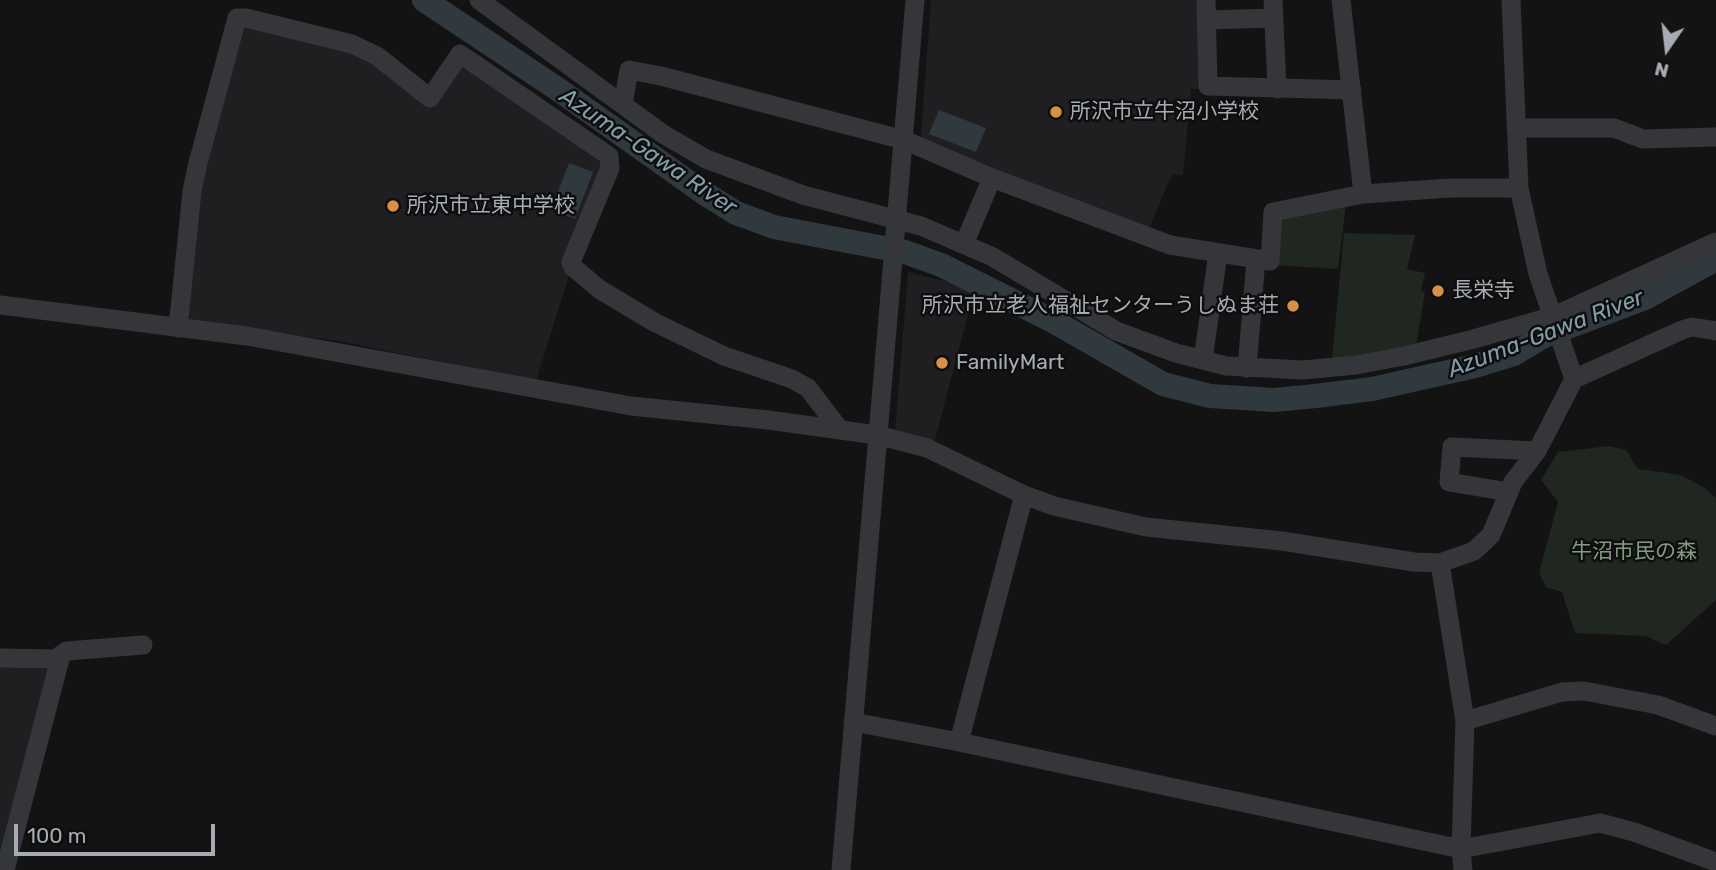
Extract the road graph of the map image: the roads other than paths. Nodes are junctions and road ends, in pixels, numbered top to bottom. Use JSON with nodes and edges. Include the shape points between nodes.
{"nodes":[{"id":1,"x":479,"y":0,"type":"edge"},
{"id":2,"x":915,"y":0,"type":"edge"},
{"id":3,"x":1341,"y":0,"type":"edge"},
{"id":4,"x":1511,"y":0,"type":"edge"},
{"id":5,"x":506,"y":8,"type":"edge"},
{"id":6,"x":1274,"y":9,"type":"edge"},
{"id":7,"x":1206,"y":10,"type":"edge"},
{"id":8,"x":1277,"y":89,"type":"junction"},
{"id":9,"x":1352,"y":90,"type":"junction"},
{"id":10,"x":623,"y":106,"type":"junction"},
{"id":11,"x":1516,"y":128,"type":"junction"},
{"id":12,"x":1716,"y":137,"type":"edge"},
{"id":13,"x":904,"y":140,"type":"junction"},
{"id":14,"x":992,"y":178,"type":"junction"},
{"id":15,"x":1519,"y":188,"type":"junction"},
{"id":16,"x":1363,"y":194,"type":"junction"},
{"id":17,"x":896,"y":223,"type":"junction"},
{"id":18,"x":1716,"y":242,"type":"edge"},
{"id":19,"x":964,"y":244,"type":"junction"},
{"id":20,"x":1217,"y":253,"type":"junction"},
{"id":21,"x":1256,"y":259,"type":"junction"},
{"id":22,"x":0,"y":305,"type":"edge"},
{"id":23,"x":1555,"y":320,"type":"junction"},
{"id":24,"x":178,"y":328,"type":"junction"},
{"id":25,"x":1716,"y":331,"type":"edge"},
{"id":26,"x":1203,"y":360,"type":"junction"},
{"id":27,"x":1247,"y":368,"type":"junction"},
{"id":28,"x":1574,"y":379,"type":"junction"},
{"id":29,"x":840,"y":430,"type":"junction"},
{"id":30,"x":877,"y":435,"type":"junction"},
{"id":31,"x":1537,"y":451,"type":"junction"},
{"id":32,"x":1509,"y":492,"type":"junction"},
{"id":33,"x":1024,"y":495,"type":"junction"},
{"id":34,"x":1440,"y":563,"type":"junction"},
{"id":35,"x":143,"y":645,"type":"dead end"},
{"id":36,"x":61,"y":656,"type":"junction"},
{"id":37,"x":0,"y":658,"type":"edge"},
{"id":38,"x":1465,"y":721,"type":"junction"},
{"id":39,"x":853,"y":722,"type":"junction"},
{"id":40,"x":1716,"y":726,"type":"edge"},
{"id":41,"x":959,"y":742,"type":"junction"},
{"id":42,"x":1461,"y":849,"type":"junction"},
{"id":43,"x":1716,"y":862,"type":"edge"},
{"id":44,"x":5,"y":870,"type":"edge"},
{"id":45,"x":841,"y":870,"type":"edge"},
{"id":46,"x":1463,"y":870,"type":"edge"}],
"edges":[{"from":1,"to":5,"type":"street"},
{"from":2,"to":13,"type":"street"},
{"from":3,"to":9,"type":"street"},
{"from":4,"to":11,"type":"street"},
{"from":5,"to":10,"type":"street"},
{"from":6,"to":7,"type":"street"},
{"from":6,"to":8,"type":"street"},
{"from":7,"to":8,"type":"street","via":[[1208,86]]},
{"from":8,"to":9,"type":"street"},
{"from":9,"to":16,"type":"street"},
{"from":10,"to":13,"type":"street","via":[[629,70]]},
{"from":10,"to":17,"type":"street","via":[[706,159]]},
{"from":11,"to":12,"type":"street","via":[[1614,128],[1643,139]]},
{"from":11,"to":15,"type":"street"},
{"from":13,"to":14,"type":"street"},
{"from":13,"to":17,"type":"street"},
{"from":14,"to":19,"type":"street"},
{"from":14,"to":20,"type":"street","via":[[1170,245]]},
{"from":15,"to":16,"type":"street"},
{"from":15,"to":23,"type":"street","via":[[1538,274]]},
{"from":16,"to":21,"type":"street","via":[[1273,212],[1270,261]]},
{"from":17,"to":19,"type":"street"},
{"from":17,"to":30,"type":"street"},
{"from":18,"to":23,"type":"street"},
{"from":19,"to":26,"type":"street","via":[[1022,273],[1116,331]]},
{"from":20,"to":21,"type":"street"},
{"from":20,"to":26,"type":"street"},
{"from":21,"to":27,"type":"street"},
{"from":22,"to":24,"type":"street"},
{"from":23,"to":27,"type":"street","via":[[1356,365],[1303,370]]},
{"from":23,"to":28,"type":"street"},
{"from":24,"to":29,"type":"street","via":[[260,338],[593,400]]},
{"from":24,"to":29,"type":"street","via":[[196,172],[237,18],[246,18],[352,44],[377,56],[430,98],[460,54],[609,156],[610,168],[571,262],[573,267],[599,289],[654,322],[724,356],[808,388]]},
{"from":25,"to":28,"type":"street","via":[[1682,330]]},
{"from":26,"to":27,"type":"street"},
{"from":28,"to":31,"type":"street"},
{"from":29,"to":30,"type":"street"},
{"from":30,"to":33,"type":"street","via":[[927,448]]},
{"from":30,"to":39,"type":"street"},
{"from":31,"to":32,"type":"street"},
{"from":31,"to":32,"type":"street","via":[[1452,447],[1449,482]]},
{"from":32,"to":34,"type":"street","via":[[1486,542],[1464,556]]},
{"from":33,"to":34,"type":"street","via":[[1146,527]]},
{"from":33,"to":41,"type":"street"},
{"from":34,"to":38,"type":"street"},
{"from":35,"to":36,"type":"street","via":[[67,651]]},
{"from":36,"to":37,"type":"street"},
{"from":36,"to":44,"type":"street"},
{"from":38,"to":40,"type":"street","via":[[1562,692],[1584,691],[1658,705]]},
{"from":38,"to":42,"type":"street"},
{"from":39,"to":41,"type":"street"},
{"from":39,"to":45,"type":"street"},
{"from":41,"to":42,"type":"street"},
{"from":42,"to":43,"type":"street","via":[[1600,823]]},
{"from":42,"to":46,"type":"street"}]}
